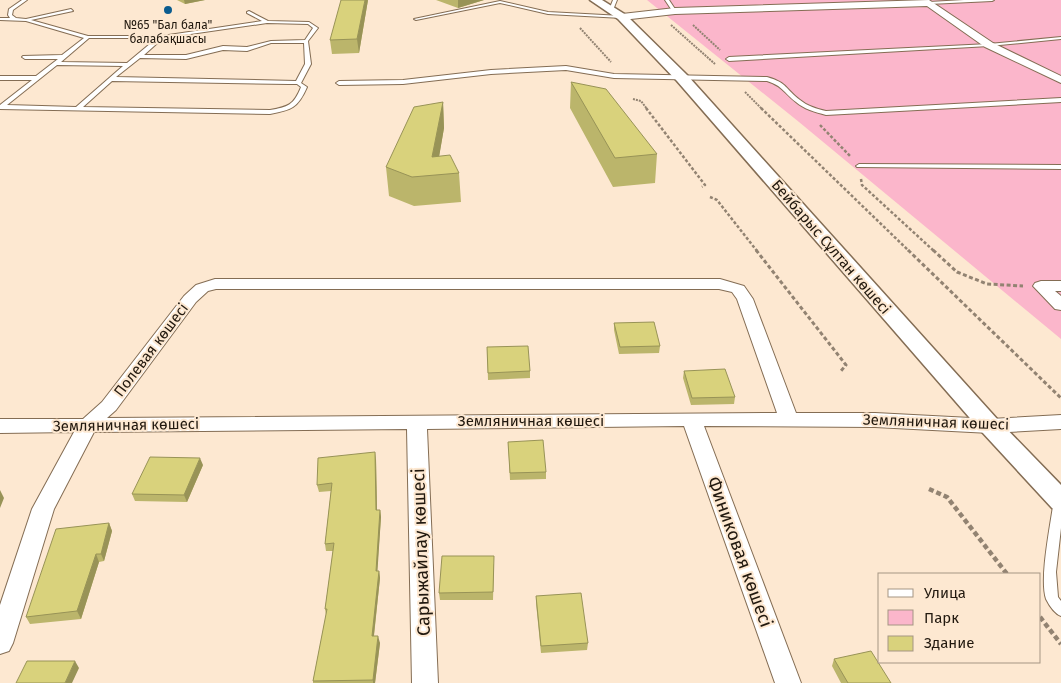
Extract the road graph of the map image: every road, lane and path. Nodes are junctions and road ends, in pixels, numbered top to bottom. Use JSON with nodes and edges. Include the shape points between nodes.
{"nodes":[{"id":1,"x":25,"y":0,"type":"edge"},
{"id":2,"x":594,"y":0,"type":"edge"},
{"id":3,"x":667,"y":0,"type":"edge"},
{"id":4,"x":992,"y":0,"type":"edge"},
{"id":5,"x":929,"y":3,"type":"junction"},
{"id":6,"x":616,"y":9,"type":"edge"},
{"id":7,"x":71,"y":10,"type":"dead end"},
{"id":8,"x":675,"y":11,"type":"junction"},
{"id":9,"x":249,"y":12,"type":"dead end"},
{"id":10,"x":658,"y":13,"type":"junction"},
{"id":11,"x":0,"y":19,"type":"edge"},
{"id":12,"x":416,"y":19,"type":"dead end"},
{"id":13,"x":15,"y":20,"type":"junction"},
{"id":14,"x":26,"y":20,"type":"junction"},
{"id":15,"x":267,"y":22,"type":"junction"},
{"id":16,"x":577,"y":24,"type":"dead end"},
{"id":17,"x":88,"y":37,"type":"junction"},
{"id":18,"x":162,"y":37,"type":"junction"},
{"id":19,"x":1061,"y":38,"type":"edge"},
{"id":20,"x":306,"y":41,"type":"junction"},
{"id":21,"x":989,"y":45,"type":"junction"},
{"id":22,"x":138,"y":56,"type":"junction"},
{"id":23,"x":25,"y":57,"type":"dead end"},
{"id":24,"x":63,"y":57,"type":"junction"},
{"id":25,"x":729,"y":58,"type":"joint"},
{"id":26,"x":55,"y":64,"type":"junction"},
{"id":27,"x":605,"y":64,"type":"dead end"},
{"id":28,"x":127,"y":65,"type":"junction"},
{"id":29,"x":0,"y":78,"type":"edge"},
{"id":30,"x":37,"y":78,"type":"junction"},
{"id":31,"x":682,"y":78,"type":"junction"},
{"id":32,"x":731,"y":78,"type":"junction"},
{"id":33,"x":111,"y":79,"type":"junction"},
{"id":34,"x":1061,"y":80,"type":"edge"},
{"id":35,"x":298,"y":83,"type":"junction"},
{"id":36,"x":339,"y":83,"type":"dead end"},
{"id":37,"x":633,"y":99,"type":"dead end"},
{"id":38,"x":1061,"y":100,"type":"edge"},
{"id":39,"x":0,"y":107,"type":"edge"},
{"id":40,"x":77,"y":108,"type":"junction"},
{"id":41,"x":808,"y":108,"type":"junction"},
{"id":42,"x":859,"y":166,"type":"junction"},
{"id":43,"x":1061,"y":167,"type":"edge"},
{"id":44,"x":702,"y":187,"type":"dead end"},
{"id":45,"x":710,"y":197,"type":"dead end"},
{"id":46,"x":1041,"y":286,"type":"junction"},
{"id":47,"x":1061,"y":286,"type":"edge"},
{"id":48,"x":1061,"y":305,"type":"edge"},
{"id":49,"x":840,"y":372,"type":"dead end"},
{"id":50,"x":1061,"y":398,"type":"edge"},
{"id":51,"x":789,"y":419,"type":"junction"},
{"id":52,"x":417,"y":421,"type":"junction"},
{"id":53,"x":692,"y":421,"type":"junction"},
{"id":54,"x":1061,"y":422,"type":"edge"},
{"id":55,"x":88,"y":425,"type":"junction"},
{"id":56,"x":0,"y":426,"type":"edge"},
{"id":57,"x":990,"y":426,"type":"junction"},
{"id":58,"x":929,"y":489,"type":"dead end"},
{"id":59,"x":1060,"y":500,"type":"edge"},
{"id":60,"x":1006,"y":573,"type":"edge"},
{"id":61,"x":1061,"y":611,"type":"edge"},
{"id":62,"x":1041,"y":618,"type":"edge"},
{"id":63,"x":0,"y":642,"type":"edge"},
{"id":64,"x":1061,"y":644,"type":"edge"},
{"id":65,"x":425,"y":683,"type":"edge"},
{"id":66,"x":788,"y":683,"type":"edge"}],
"edges":[{"from":1,"to":13,"type":"lane","via":[[11,9],[10,15]]},
{"from":2,"to":6,"type":"street","name":"Бейбарыс Сұлтан көшесі"},
{"from":3,"to":8,"type":"lane"},
{"from":4,"to":5,"type":"lane"},
{"from":5,"to":8,"type":"street"},
{"from":5,"to":21,"type":"street"},
{"from":6,"to":10,"type":"street"},
{"from":6,"to":12,"type":"lane","via":[[548,13],[500,2]]},
{"from":6,"to":31,"type":"street","name":"Бейбарыс Сұлтан көшесі"},
{"from":7,"to":14,"type":"lane"},
{"from":8,"to":10,"type":"street"},
{"from":8,"to":25,"type":"path"},
{"from":9,"to":15,"type":"lane"},
{"from":10,"to":32,"type":"path"},
{"from":11,"to":13,"type":"lane"},
{"from":13,"to":14,"type":"lane"},
{"from":14,"to":17,"type":"lane"},
{"from":15,"to":18,"type":"lane"},
{"from":15,"to":20,"type":"lane","via":[[314,25],[316,28]]},
{"from":16,"to":27,"type":"path","via":[[611,62]]},
{"from":17,"to":18,"type":"lane"},
{"from":17,"to":24,"type":"lane"},
{"from":18,"to":22,"type":"lane"},
{"from":19,"to":21,"type":"lane"},
{"from":20,"to":22,"type":"lane","via":[[271,42],[247,49],[223,48],[186,57]]},
{"from":20,"to":35,"type":"lane","via":[[308,64]]},
{"from":21,"to":25,"type":"lane"},
{"from":21,"to":34,"type":"street"},
{"from":22,"to":28,"type":"lane"},
{"from":23,"to":24,"type":"lane"},
{"from":24,"to":26,"type":"lane"},
{"from":26,"to":28,"type":"lane"},
{"from":26,"to":30,"type":"lane"},
{"from":28,"to":33,"type":"lane"},
{"from":29,"to":30,"type":"lane"},
{"from":30,"to":39,"type":"lane"},
{"from":31,"to":32,"type":"lane"},
{"from":31,"to":36,"type":"lane","via":[[614,76],[566,68],[403,82]]},
{"from":31,"to":57,"type":"street","name":"Бейбарыс Сұлтан көшесі"},
{"from":32,"to":41,"type":"lane","via":[[767,79],[780,83],[793,98]]},
{"from":32,"to":50,"type":"path"},
{"from":33,"to":35,"type":"lane"},
{"from":33,"to":40,"type":"lane"},
{"from":35,"to":40,"type":"lane","via":[[304,87],[298,102],[287,109],[270,112]]},
{"from":37,"to":44,"type":"path","via":[[641,101],[705,185]]},
{"from":38,"to":41,"type":"lane","via":[[826,113]]},
{"from":39,"to":40,"type":"lane"},
{"from":41,"to":42,"type":"path","via":[[823,129]]},
{"from":42,"to":43,"type":"lane"},
{"from":42,"to":46,"type":"path","via":[[862,185],[957,272],[987,284]]},
{"from":45,"to":49,"type":"path","via":[[717,200],[846,365]]},
{"from":46,"to":47,"type":"street"},
{"from":46,"to":48,"type":"street"},
{"from":51,"to":53,"type":"street","name":"Земляничная көшесі"},
{"from":51,"to":55,"type":"street","name":"Полевая көшесі","via":[[746,299],[738,289],[720,284],[215,284],[202,288],[190,299],[109,406]]},
{"from":51,"to":57,"type":"street","name":"Земляничная көшесі"},
{"from":52,"to":53,"type":"street","name":"Земляничная көшесі"},
{"from":52,"to":55,"type":"street","name":"Земляничная көшесі"},
{"from":52,"to":65,"type":"street","name":"Сарыжайлау көшесі"},
{"from":53,"to":66,"type":"street","name":"Финиковая көшесі"},
{"from":54,"to":57,"type":"street","name":"Земляничная көшесі"},
{"from":55,"to":56,"type":"street","name":"Земляничная көшесі"},
{"from":55,"to":63,"type":"street","name":"Полевая көшесі","via":[[42,509]]},
{"from":57,"to":59,"type":"street","name":"Бейбарыс Сұлтан көшесі"},
{"from":58,"to":60,"type":"path","via":[[947,497]]},
{"from":59,"to":61,"type":"lane","via":[[1050,572],[1052,598]]},
{"from":62,"to":64,"type":"path"}]}
